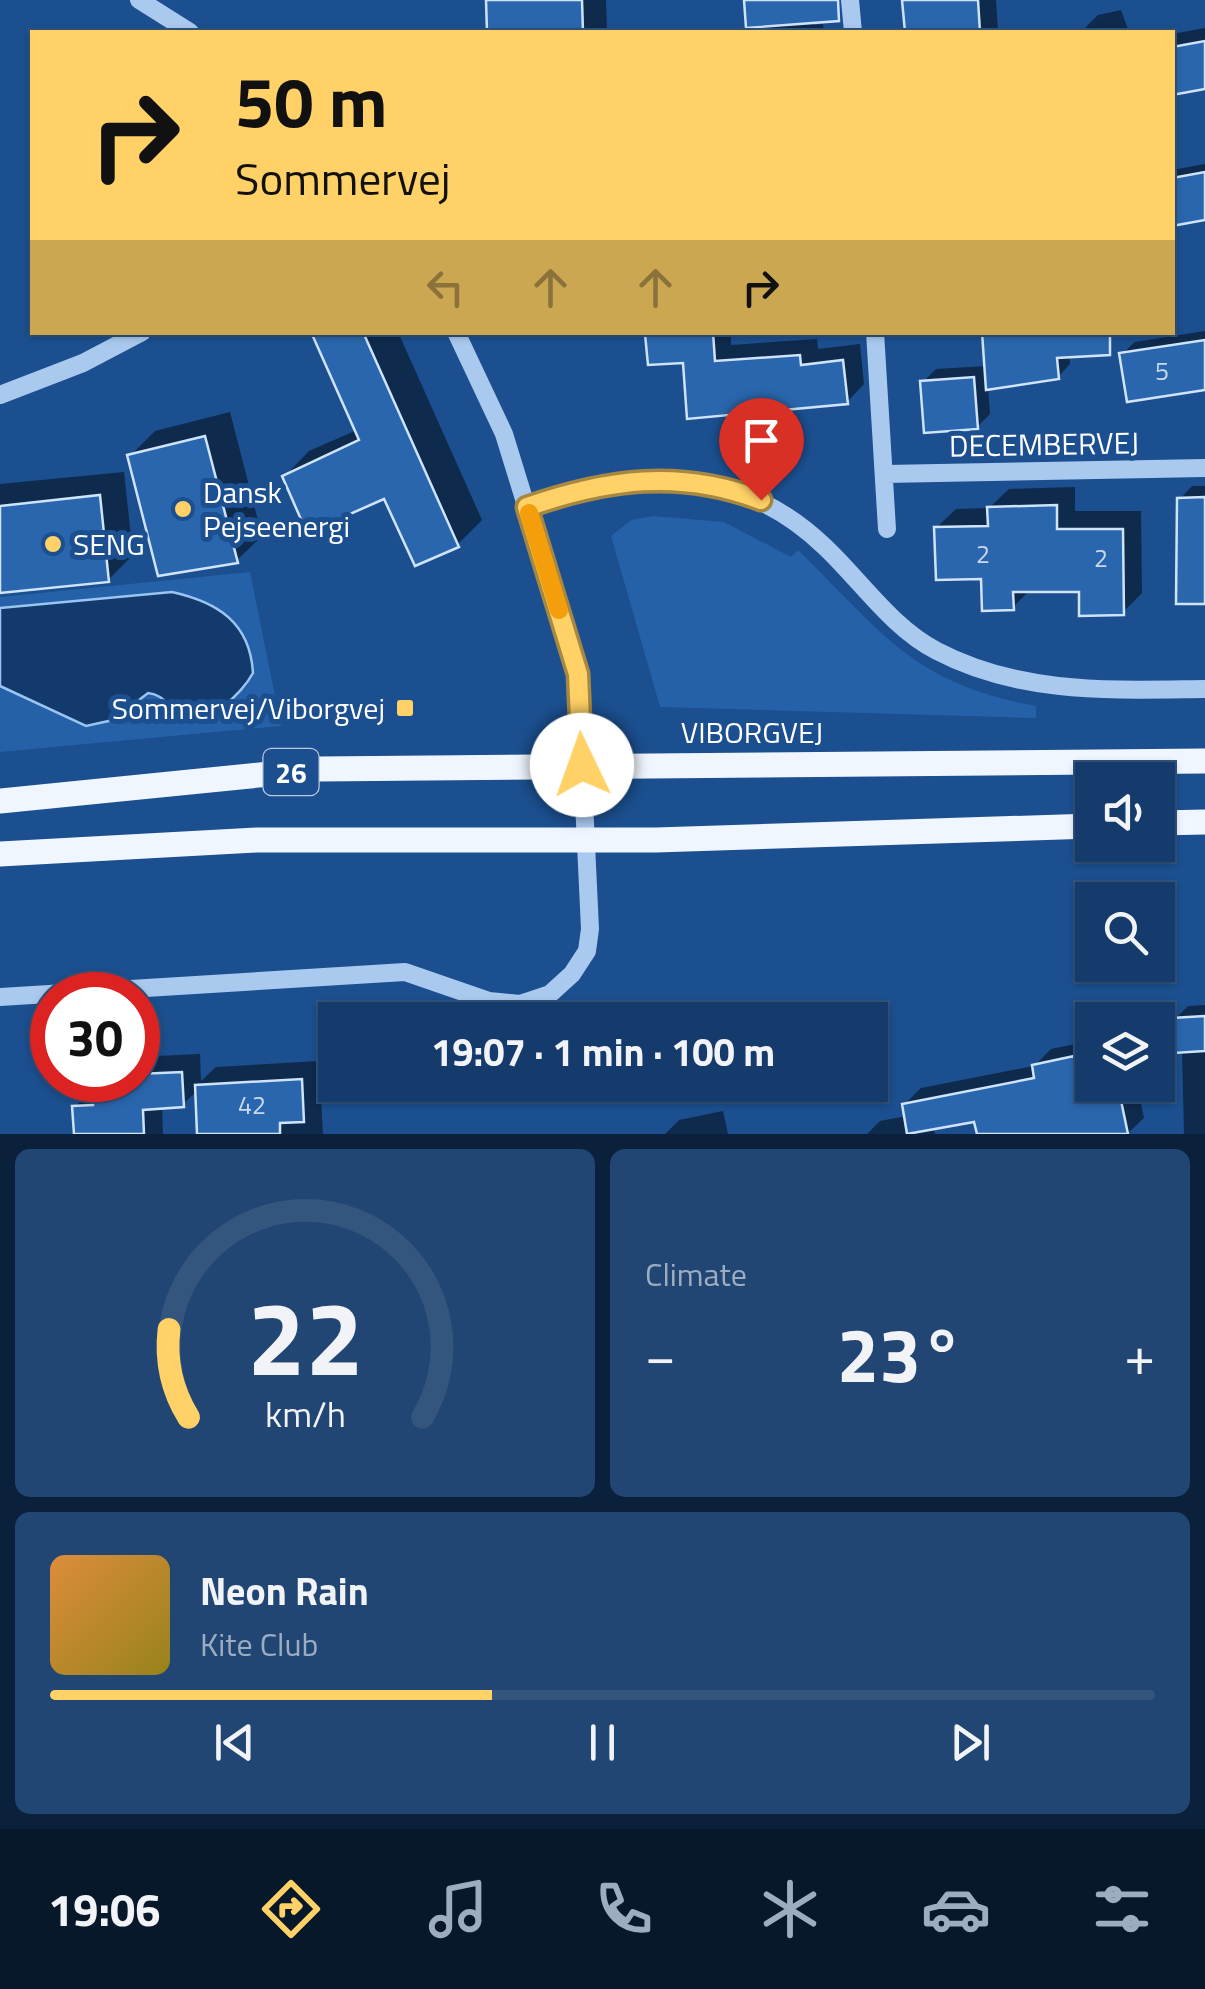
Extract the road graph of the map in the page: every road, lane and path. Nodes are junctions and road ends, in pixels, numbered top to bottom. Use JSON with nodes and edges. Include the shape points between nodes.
{"nodes":[{"id":1,"x":139,"y":0,"type":"edge"},
{"id":2,"x":850,"y":0,"type":"edge"},
{"id":3,"x":187,"y":30,"type":"edge"},
{"id":4,"x":852,"y":30,"type":"edge"},
{"id":5,"x":135,"y":335,"type":"edge"},
{"id":6,"x":457,"y":335,"type":"edge"},
{"id":7,"x":874,"y":335,"type":"edge"},
{"id":8,"x":0,"y":395,"type":"edge"},
{"id":9,"x":1205,"y":468,"type":"edge"},
{"id":10,"x":885,"y":474,"type":"junction"},
{"id":11,"x":527,"y":507,"type":"junction"},
{"id":12,"x":887,"y":529,"type":"dead end"},
{"id":13,"x":1205,"y":689,"type":"edge"},
{"id":14,"x":1205,"y":761,"type":"edge"},
{"id":15,"x":582,"y":765,"type":"junction"},
{"id":16,"x":0,"y":801,"type":"edge"},
{"id":17,"x":1205,"y":822,"type":"edge"},
{"id":18,"x":1175,"y":823,"type":"edge"},
{"id":19,"x":1075,"y":826,"type":"edge"},
{"id":20,"x":587,"y":840,"type":"junction"},
{"id":21,"x":0,"y":854,"type":"edge"},
{"id":22,"x":0,"y":996,"type":"edge"}],
"edges":[{"from":1,"to":3,"type":"street"},
{"from":2,"to":4,"type":"street"},
{"from":5,"to":8,"type":"street"},
{"from":6,"to":11,"type":"street","via":[[504,434]]},
{"from":7,"to":10,"type":"street"},
{"from":9,"to":10,"type":"street","name":"DECEMBERVEJ"},
{"from":10,"to":12,"type":"street"},
{"from":11,"to":13,"type":"street","via":[[584,487],[638,479],[735,490],[807,531],[904,628],[967,665],[1069,688]]},
{"from":11,"to":15,"type":"street","via":[[578,674]]},
{"from":14,"to":15,"type":"main road","name":"VIBORGVEJ","number":"26"},
{"from":15,"to":16,"type":"main road","name":"VIBORGVEJ","number":"26","via":[[319,769]]},
{"from":15,"to":20,"type":"street"},
{"from":17,"to":18,"type":"main road"},
{"from":19,"to":20,"type":"main road"},
{"from":20,"to":21,"type":"main road","via":[[257,840]]},
{"from":20,"to":22,"type":"street","via":[[587,950],[550,994],[520,1004],[489,1001],[405,972]]}]}
